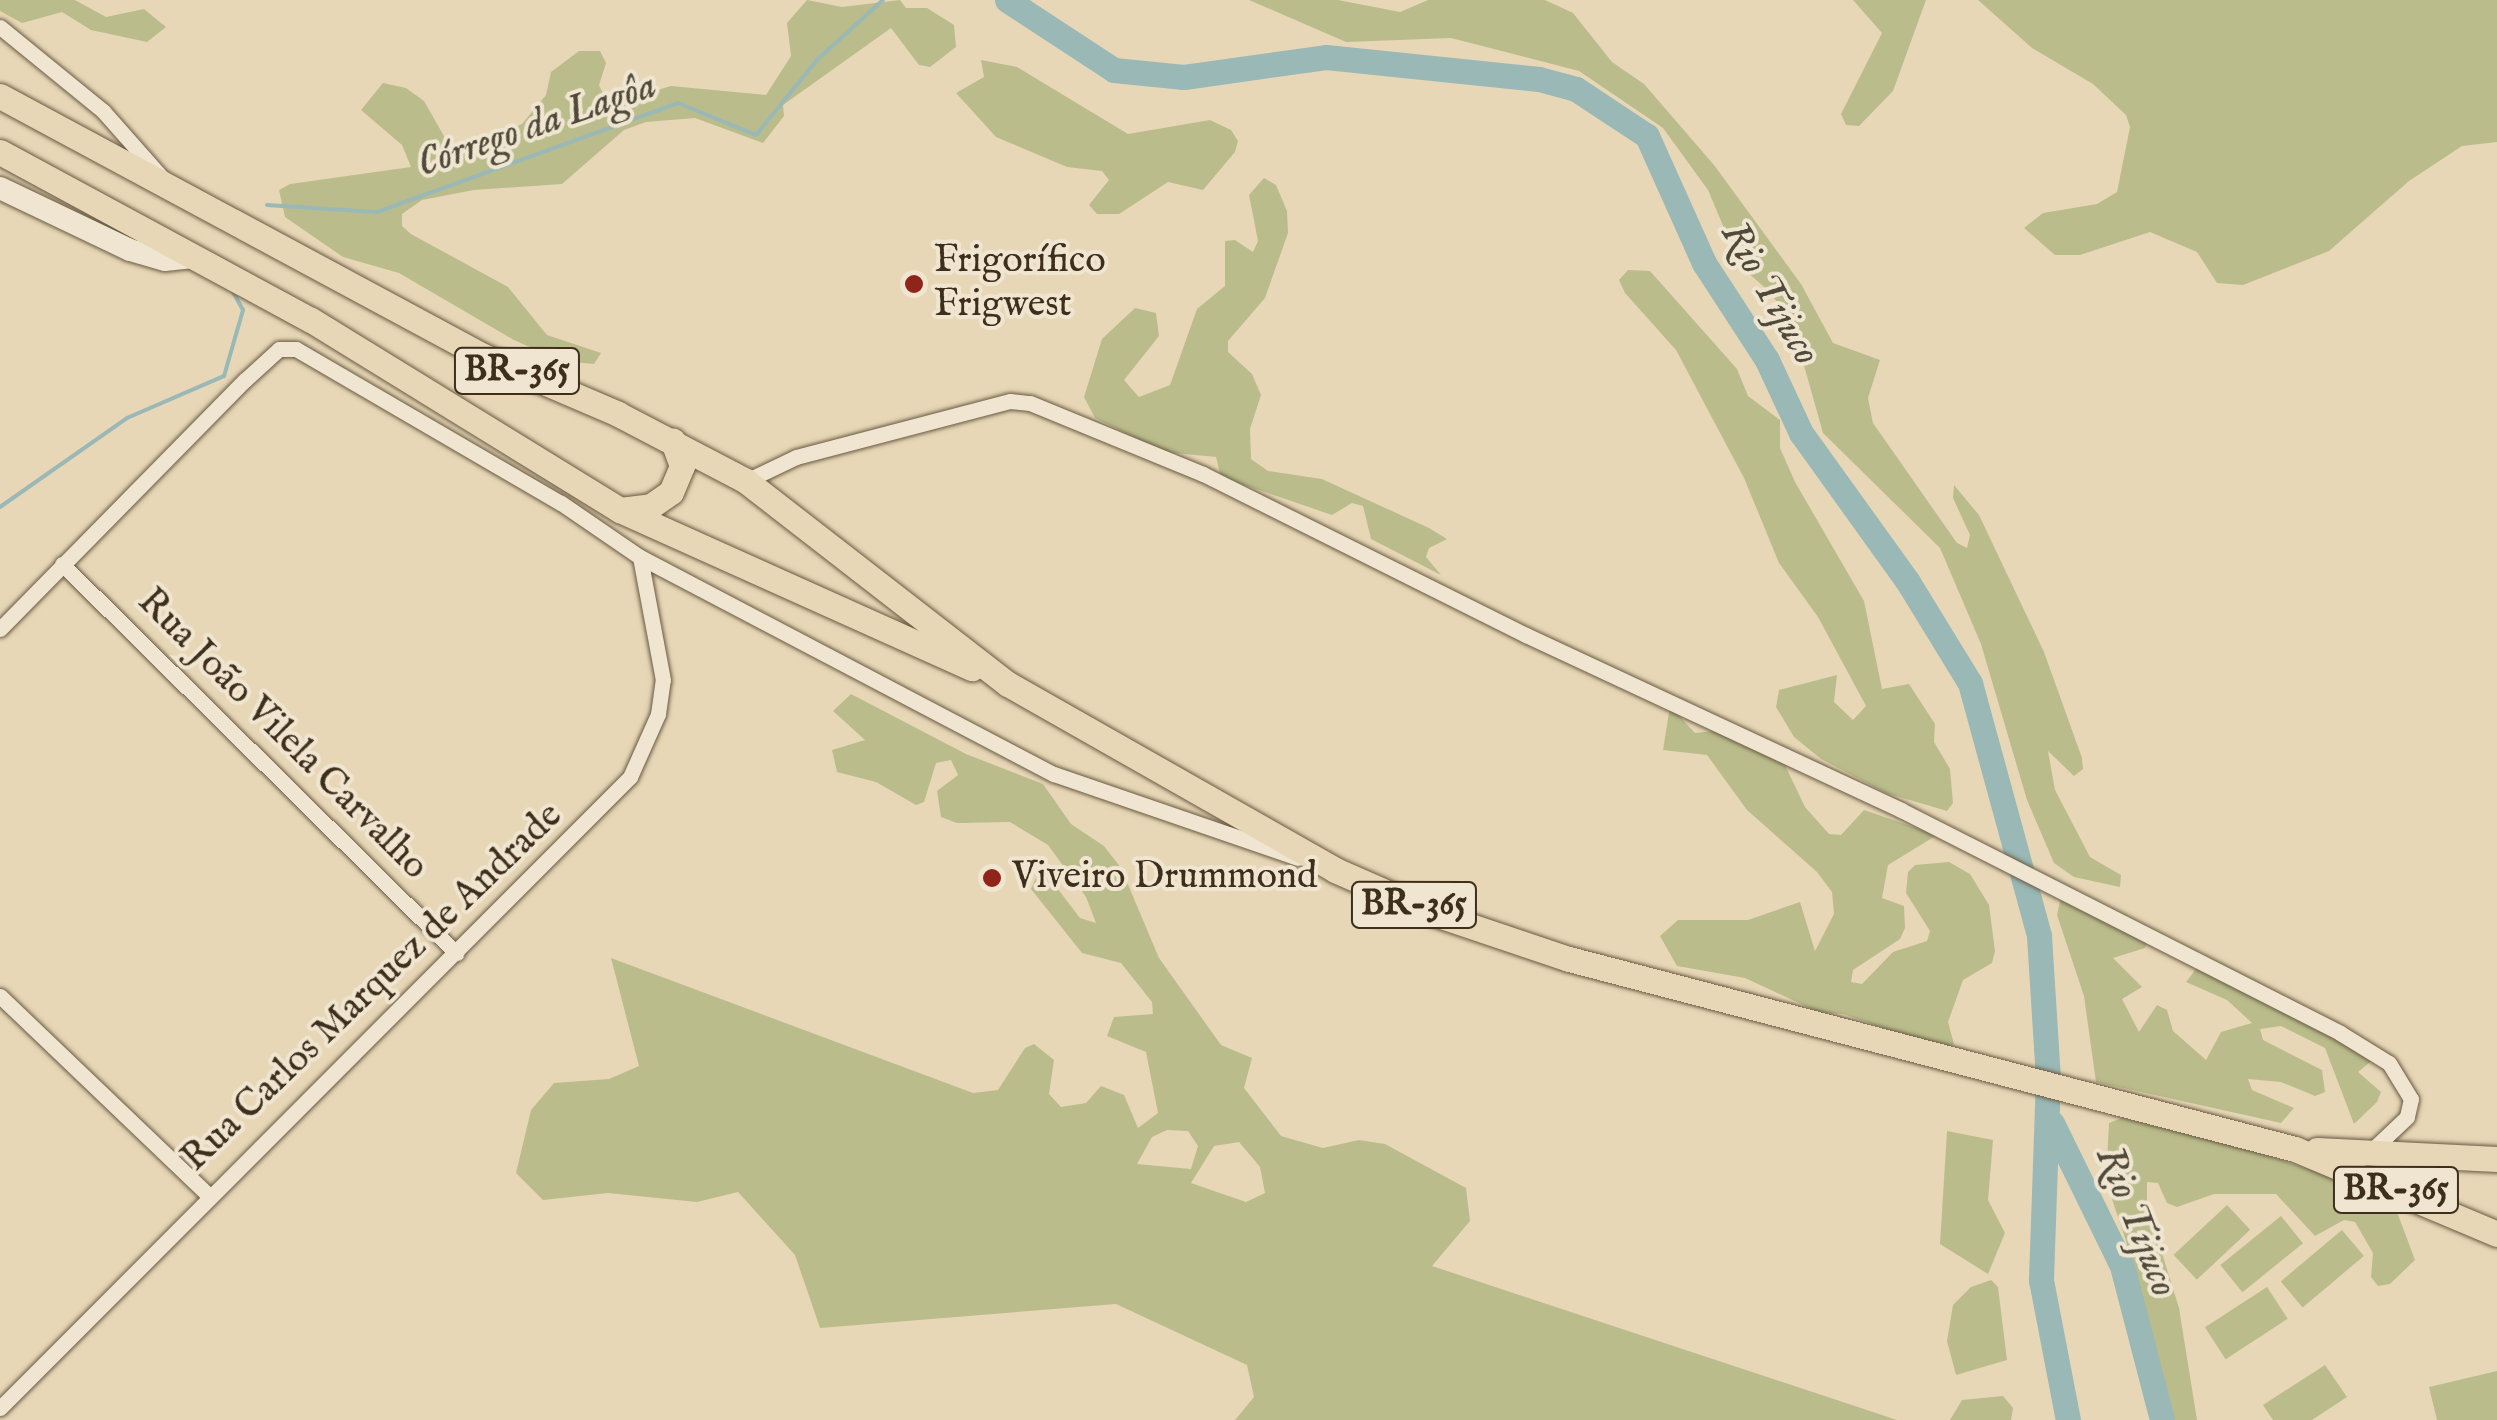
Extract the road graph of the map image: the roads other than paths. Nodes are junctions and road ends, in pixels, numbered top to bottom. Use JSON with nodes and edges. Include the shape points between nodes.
{"nodes":[{"id":1,"x":0,"y":27,"type":"edge"},
{"id":2,"x":0,"y":96,"type":"edge"},
{"id":3,"x":0,"y":152,"type":"edge"},
{"id":4,"x":169,"y":187,"type":"junction"},
{"id":5,"x":0,"y":188,"type":"edge"},
{"id":6,"x":196,"y":257,"type":"junction"},
{"id":7,"x":673,"y":442,"type":"junction"},
{"id":8,"x":746,"y":481,"type":"junction"},
{"id":9,"x":620,"y":510,"type":"junction"},
{"id":10,"x":640,"y":557,"type":"junction"},
{"id":11,"x":62,"y":564,"type":"junction"},
{"id":12,"x":0,"y":629,"type":"edge"},
{"id":13,"x":1008,"y":684,"type":"junction"},
{"id":14,"x":1335,"y":870,"type":"junction"},
{"id":15,"x":456,"y":953,"type":"junction"},
{"id":16,"x":0,"y":996,"type":"edge"},
{"id":17,"x":2295,"y":1148,"type":"junction"},
{"id":18,"x":2370,"y":1152,"type":"junction"},
{"id":19,"x":2497,"y":1159,"type":"edge"},
{"id":20,"x":208,"y":1195,"type":"junction"},
{"id":21,"x":2497,"y":1234,"type":"edge"},
{"id":22,"x":0,"y":1408,"type":"edge"}],
"edges":[{"from":1,"to":4,"type":"street","via":[[114,121]]},
{"from":2,"to":4,"type":"main road","number":"BR-365"},
{"from":3,"to":6,"type":"main road","number":"BR-365"},
{"from":4,"to":7,"type":"main road","number":"BR-365","via":[[483,356]]},
{"from":5,"to":6,"type":"main road","via":[[130,250],[165,260]]},
{"from":6,"to":9,"type":"main road","number":"BR-365","via":[[432,390]]},
{"from":7,"to":8,"type":"main road","number":"BR-365"},
{"from":7,"to":9,"type":"main road","via":[[682,466],[671,492],[651,506]]},
{"from":8,"to":13,"type":"main road","number":"BR-365"},
{"from":8,"to":18,"type":"street","via":[[796,457],[982,406],[1030,403],[1204,474],[1526,636],[1901,810],[2389,1063],[2405,1081],[2410,1108]]},
{"from":9,"to":13,"type":"main road","number":"BR-365"},
{"from":10,"to":11,"type":"street","via":[[562,502],[296,349],[280,348]]},
{"from":10,"to":14,"type":"street","via":[[1054,774]]},
{"from":10,"to":15,"type":"street","name":"Rua Carlos Marquez de Andrade","via":[[664,680],[646,746],[630,777]]},
{"from":11,"to":12,"type":"street"},
{"from":11,"to":15,"type":"street","name":"Rua João Vilela Carvalho"},
{"from":13,"to":14,"type":"main road","number":"BR-365"},
{"from":14,"to":17,"type":"main road","number":"BR-365","via":[[1436,914],[1569,959]]},
{"from":15,"to":20,"type":"street","name":"Rua Carlos Marquez de Andrade"},
{"from":16,"to":20,"type":"street"},
{"from":17,"to":18,"type":"main road","number":"BR-365"},
{"from":17,"to":21,"type":"main road","number":"BR-365"},
{"from":18,"to":19,"type":"main road","number":"BR-365"},
{"from":20,"to":22,"type":"street","name":"Rua Carlos Marquez de Andrade"}]}
